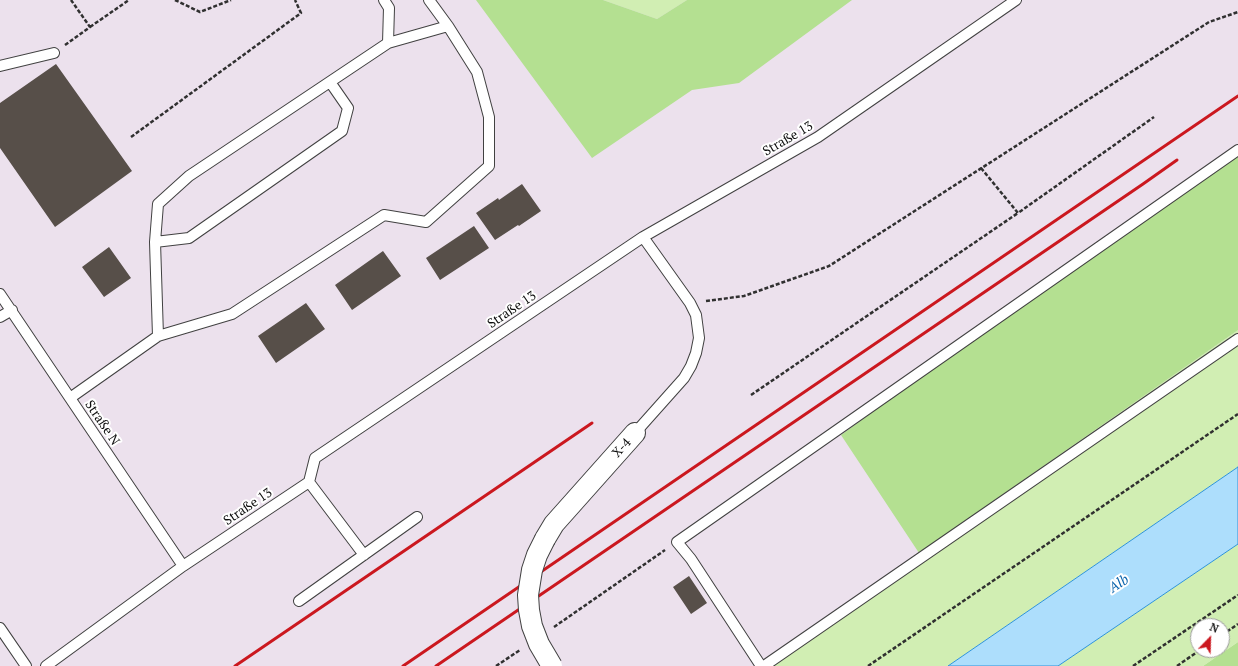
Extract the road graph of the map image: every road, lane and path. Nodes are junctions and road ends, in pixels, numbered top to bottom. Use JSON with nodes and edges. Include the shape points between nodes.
{"nodes":[{"id":1,"x":71,"y":0,"type":"edge"},
{"id":2,"x":129,"y":0,"type":"edge"},
{"id":3,"x":175,"y":0,"type":"edge"},
{"id":4,"x":231,"y":0,"type":"edge"},
{"id":5,"x":295,"y":0,"type":"edge"},
{"id":6,"x":384,"y":0,"type":"edge"},
{"id":7,"x":429,"y":0,"type":"edge"},
{"id":8,"x":1016,"y":0,"type":"edge"},
{"id":9,"x":1238,"y":12,"type":"edge"},
{"id":10,"x":448,"y":26,"type":"junction"},
{"id":11,"x":90,"y":27,"type":"junction"},
{"id":12,"x":388,"y":44,"type":"junction"},
{"id":13,"x":54,"y":53,"type":"joint"},
{"id":14,"x":0,"y":66,"type":"edge"},
{"id":15,"x":330,"y":82,"type":"junction"},
{"id":16,"x":1154,"y":117,"type":"dead end"},
{"id":17,"x":131,"y":137,"type":"dead end"},
{"id":18,"x":1238,"y":150,"type":"edge"},
{"id":19,"x":982,"y":168,"type":"junction"},
{"id":20,"x":1018,"y":213,"type":"junction"},
{"id":21,"x":643,"y":237,"type":"junction"},
{"id":22,"x":155,"y":242,"type":"junction"},
{"id":23,"x":0,"y":294,"type":"edge"},
{"id":24,"x":690,"y":302,"type":"junction"},
{"id":25,"x":12,"y":310,"type":"junction"},
{"id":26,"x":0,"y":317,"type":"edge"},
{"id":27,"x":158,"y":336,"type":"junction"},
{"id":28,"x":1238,"y":339,"type":"edge"},
{"id":29,"x":751,"y":395,"type":"dead end"},
{"id":30,"x":70,"y":398,"type":"junction"},
{"id":31,"x":1238,"y":414,"type":"edge"},
{"id":32,"x":636,"y":433,"type":"joint"},
{"id":33,"x":309,"y":482,"type":"junction"},
{"id":34,"x":417,"y":517,"type":"dead end"},
{"id":35,"x":677,"y":542,"type":"junction"},
{"id":36,"x":364,"y":555,"type":"junction"},
{"id":37,"x":182,"y":566,"type":"junction"},
{"id":38,"x":1238,"y":595,"type":"edge"},
{"id":39,"x":299,"y":601,"type":"dead end"},
{"id":40,"x":0,"y":628,"type":"edge"},
{"id":41,"x":552,"y":628,"type":"dead end"},
{"id":42,"x":526,"y":645,"type":"dead end"},
{"id":43,"x":1190,"y":657,"type":"edge"},
{"id":44,"x":26,"y":666,"type":"edge"},
{"id":45,"x":46,"y":666,"type":"edge"},
{"id":46,"x":496,"y":666,"type":"edge"},
{"id":47,"x":552,"y":666,"type":"edge"},
{"id":48,"x":763,"y":666,"type":"edge"},
{"id":49,"x":868,"y":666,"type":"edge"},
{"id":50,"x":1133,"y":666,"type":"edge"},
{"id":51,"x":1177,"y":666,"type":"edge"}],
"edges":[{"from":1,"to":11,"type":"path"},
{"from":2,"to":11,"type":"path"},
{"from":3,"to":4,"type":"path","via":[[200,12]]},
{"from":5,"to":17,"type":"path","via":[[302,13]]},
{"from":6,"to":12,"type":"lane","via":[[389,8]]},
{"from":7,"to":10,"type":"lane"},
{"from":8,"to":21,"type":"lane","name":"Straße 13","via":[[818,137]]},
{"from":9,"to":19,"type":"path","via":[[1209,22]]},
{"from":10,"to":12,"type":"lane"},
{"from":10,"to":27,"type":"lane","via":[[477,72],[489,117],[489,166],[426,222],[384,215],[232,314]]},
{"from":11,"to":13,"type":"path"},
{"from":12,"to":15,"type":"lane"},
{"from":13,"to":14,"type":"lane"},
{"from":15,"to":22,"type":"lane","via":[[184,181],[158,204]]},
{"from":15,"to":22,"type":"lane","via":[[348,108],[342,131],[189,238]]},
{"from":16,"to":20,"type":"path"},
{"from":18,"to":35,"type":"lane"},
{"from":19,"to":20,"type":"path"},
{"from":19,"to":24,"type":"path","via":[[829,266],[744,296]]},
{"from":20,"to":29,"type":"path"},
{"from":21,"to":24,"type":"lane","name":"X-4"},
{"from":21,"to":33,"type":"lane","name":"Straße 13","via":[[315,458]]},
{"from":22,"to":27,"type":"lane"},
{"from":23,"to":25,"type":"lane","name":"Straße N"},
{"from":24,"to":32,"type":"lane","name":"X-4","via":[[699,331],[691,366],[684,378]]},
{"from":25,"to":26,"type":"lane"},
{"from":25,"to":30,"type":"lane","name":"Straße N"},
{"from":27,"to":30,"type":"lane"},
{"from":28,"to":48,"type":"lane"},
{"from":30,"to":37,"type":"lane","name":"Straße N"},
{"from":31,"to":49,"type":"path"},
{"from":32,"to":47,"type":"street","name":"X-4","bridge":true,"via":[[554,524],[537,555],[528,595],[529,610],[539,644]]},
{"from":33,"to":36,"type":"lane"},
{"from":33,"to":37,"type":"lane","name":"Straße 13"},
{"from":34,"to":36,"type":"lane"},
{"from":35,"to":41,"type":"path"},
{"from":35,"to":48,"type":"lane"},
{"from":36,"to":39,"type":"lane"},
{"from":37,"to":45,"type":"lane","name":"Straße 13"},
{"from":38,"to":50,"type":"path"},
{"from":40,"to":44,"type":"lane"},
{"from":42,"to":46,"type":"path"},
{"from":43,"to":51,"type":"path"}]}
